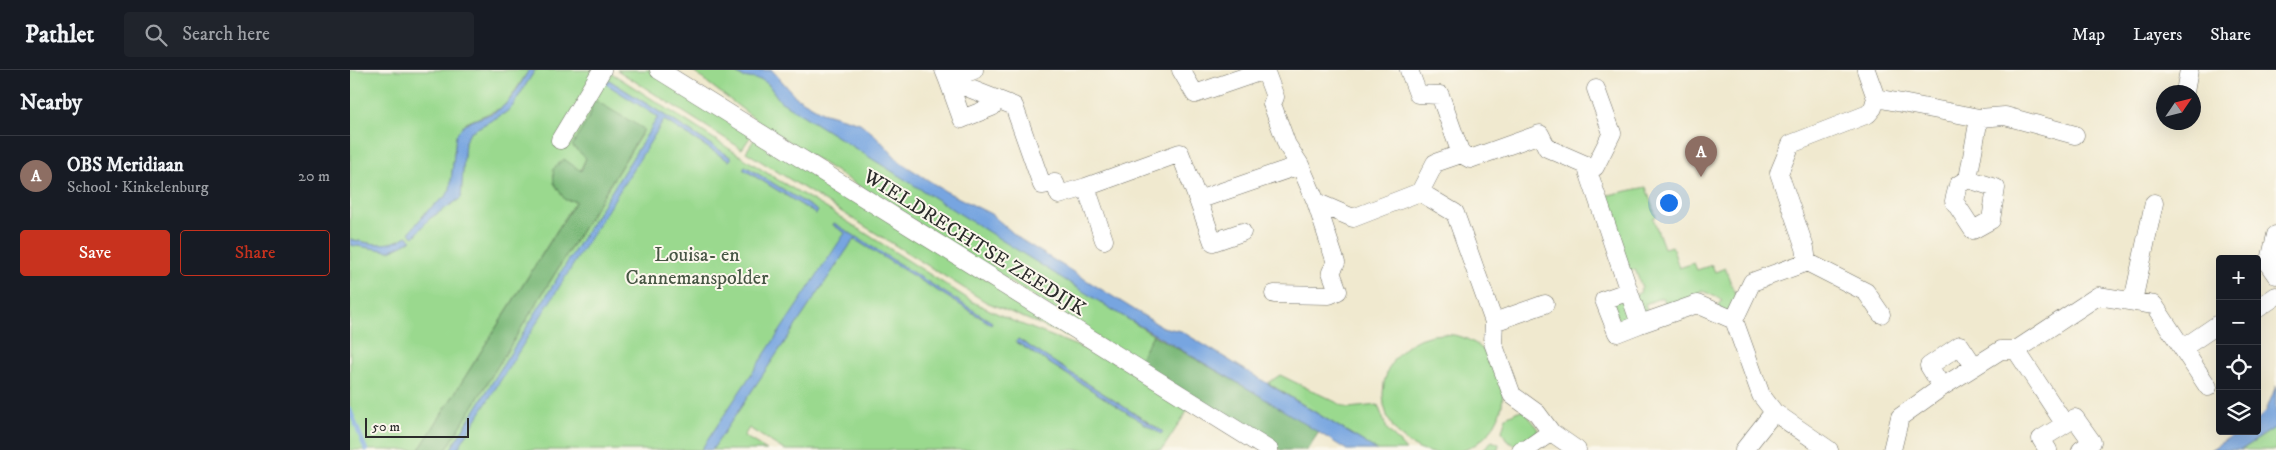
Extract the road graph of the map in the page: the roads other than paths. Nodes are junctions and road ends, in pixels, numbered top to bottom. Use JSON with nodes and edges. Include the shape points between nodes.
{"nodes":[{"id":1,"x":602,"y":70,"type":"edge"},
{"id":2,"x":659,"y":70,"type":"edge"},
{"id":3,"x":974,"y":70,"type":"edge"},
{"id":4,"x":1181,"y":70,"type":"edge"},
{"id":5,"x":1265,"y":70,"type":"edge"},
{"id":6,"x":1409,"y":70,"type":"edge"},
{"id":7,"x":1866,"y":70,"type":"edge"},
{"id":8,"x":2189,"y":70,"type":"edge"},
{"id":9,"x":946,"y":75,"type":"edge"},
{"id":10,"x":2186,"y":85,"type":"edge"},
{"id":11,"x":1596,"y":89,"type":"dead end"},
{"id":12,"x":1876,"y":98,"type":"junction"},
{"id":13,"x":996,"y":100,"type":"junction"},
{"id":14,"x":1979,"y":118,"type":"junction"},
{"id":15,"x":2075,"y":135,"type":"dead end"},
{"id":16,"x":560,"y":140,"type":"dead end"},
{"id":17,"x":1461,"y":154,"type":"junction"},
{"id":18,"x":1300,"y":165,"type":"junction"},
{"id":19,"x":1588,"y":171,"type":"junction"},
{"id":20,"x":1968,"y":179,"type":"dead end"},
{"id":21,"x":1086,"y":187,"type":"junction"},
{"id":22,"x":1420,"y":192,"type":"junction"},
{"id":23,"x":1198,"y":200,"type":"junction"},
{"id":24,"x":1316,"y":202,"type":"junction"},
{"id":25,"x":2154,"y":203,"type":"dead end"},
{"id":26,"x":1242,"y":232,"type":"dead end"},
{"id":27,"x":2276,"y":235,"type":"edge"},
{"id":28,"x":1104,"y":240,"type":"dead end"},
{"id":29,"x":1807,"y":262,"type":"junction"},
{"id":30,"x":2276,"y":276,"type":"edge"},
{"id":31,"x":1627,"y":292,"type":"junction"},
{"id":32,"x":1274,"y":294,"type":"dead end"},
{"id":33,"x":2276,"y":296,"type":"edge"},
{"id":34,"x":2133,"y":301,"type":"junction"},
{"id":35,"x":1545,"y":304,"type":"dead end"},
{"id":36,"x":2261,"y":306,"type":"edge"},
{"id":37,"x":1881,"y":314,"type":"dead end"},
{"id":38,"x":1734,"y":320,"type":"junction"},
{"id":39,"x":1494,"y":322,"type":"junction"},
{"id":40,"x":1640,"y":324,"type":"junction"},
{"id":41,"x":2216,"y":326,"type":"edge"},
{"id":42,"x":2183,"y":348,"type":"junction"},
{"id":43,"x":2016,"y":350,"type":"junction"},
{"id":44,"x":1974,"y":366,"type":"junction"},
{"id":45,"x":1942,"y":387,"type":"junction"},
{"id":46,"x":2208,"y":388,"type":"dead end"},
{"id":47,"x":1774,"y":412,"type":"junction"},
{"id":48,"x":2064,"y":423,"type":"junction"},
{"id":49,"x":1551,"y":432,"type":"junction"},
{"id":50,"x":1270,"y":450,"type":"edge"},
{"id":51,"x":1522,"y":450,"type":"edge"},
{"id":52,"x":1577,"y":450,"type":"edge"},
{"id":53,"x":1744,"y":450,"type":"edge"},
{"id":54,"x":1829,"y":450,"type":"edge"},
{"id":55,"x":1892,"y":450,"type":"edge"},
{"id":56,"x":2048,"y":450,"type":"edge"},
{"id":57,"x":2081,"y":450,"type":"edge"}],
"edges":[{"from":1,"to":16,"type":"street"},
{"from":2,"to":50,"type":"street","name":"WIELDRECHTSE ZEEDIJK"},
{"from":3,"to":9,"type":"street"},
{"from":4,"to":5,"type":"street","via":[[1195,94]]},
{"from":5,"to":18,"type":"street","via":[[1286,145]]},
{"from":6,"to":17,"type":"street","via":[[1418,94],[1440,95]]},
{"from":7,"to":12,"type":"street"},
{"from":8,"to":10,"type":"street"},
{"from":9,"to":13,"type":"street"},
{"from":9,"to":13,"type":"street","via":[[962,119],[992,107]]},
{"from":11,"to":19,"type":"street","via":[[1612,133],[1596,167]]},
{"from":12,"to":14,"type":"street"},
{"from":12,"to":29,"type":"street","via":[[1868,114],[1791,144],[1778,173]]},
{"from":13,"to":21,"type":"street","via":[[1014,106],[1042,185],[1055,183],[1059,195]]},
{"from":14,"to":15,"type":"street","via":[[2005,116]]},
{"from":14,"to":20,"type":"street"},
{"from":17,"to":19,"type":"street","via":[[1470,159],[1540,134],[1547,148],[1586,165]]},
{"from":17,"to":22,"type":"street","via":[[1435,163]]},
{"from":18,"to":23,"type":"street"},
{"from":18,"to":24,"type":"street"},
{"from":19,"to":31,"type":"street"},
{"from":21,"to":23,"type":"street","via":[[1180,153]]},
{"from":21,"to":28,"type":"street"},
{"from":22,"to":24,"type":"street","via":[[1353,218]]},
{"from":22,"to":39,"type":"street","via":[[1455,213]]},
{"from":23,"to":26,"type":"street","via":[[1213,242]]},
{"from":24,"to":32,"type":"street","via":[[1336,263],[1331,272],[1338,291],[1329,295]]},
{"from":25,"to":34,"type":"street"},
{"from":27,"to":30,"type":"street","via":[[2270,265]]},
{"from":29,"to":37,"type":"street","via":[[1866,292]]},
{"from":29,"to":38,"type":"street","via":[[1752,282]]},
{"from":31,"to":40,"type":"street"},
{"from":31,"to":40,"type":"street","via":[[1604,300],[1617,333]]},
{"from":33,"to":36,"type":"street"},
{"from":34,"to":42,"type":"street","via":[[2154,305]]},
{"from":34,"to":43,"type":"street","via":[[2098,296]]},
{"from":35,"to":39,"type":"street"},
{"from":38,"to":40,"type":"street","via":[[1697,304]]},
{"from":38,"to":47,"type":"street","via":[[1761,394]]},
{"from":39,"to":49,"type":"street","via":[[1493,343],[1512,395],[1537,413]]},
{"from":41,"to":42,"type":"street"},
{"from":42,"to":46,"type":"street"},
{"from":43,"to":44,"type":"street","via":[[2001,350]]},
{"from":43,"to":48,"type":"street"},
{"from":44,"to":45,"type":"street"},
{"from":44,"to":45,"type":"street","via":[[1960,345],[1929,366]]},
{"from":45,"to":55,"type":"street","via":[[1900,417]]},
{"from":47,"to":53,"type":"street"},
{"from":47,"to":54,"type":"street"},
{"from":48,"to":56,"type":"street","via":[[2041,439]]},
{"from":48,"to":57,"type":"street","via":[[2075,418],[2092,442]]},
{"from":49,"to":51,"type":"street"},
{"from":49,"to":52,"type":"street"}]}
